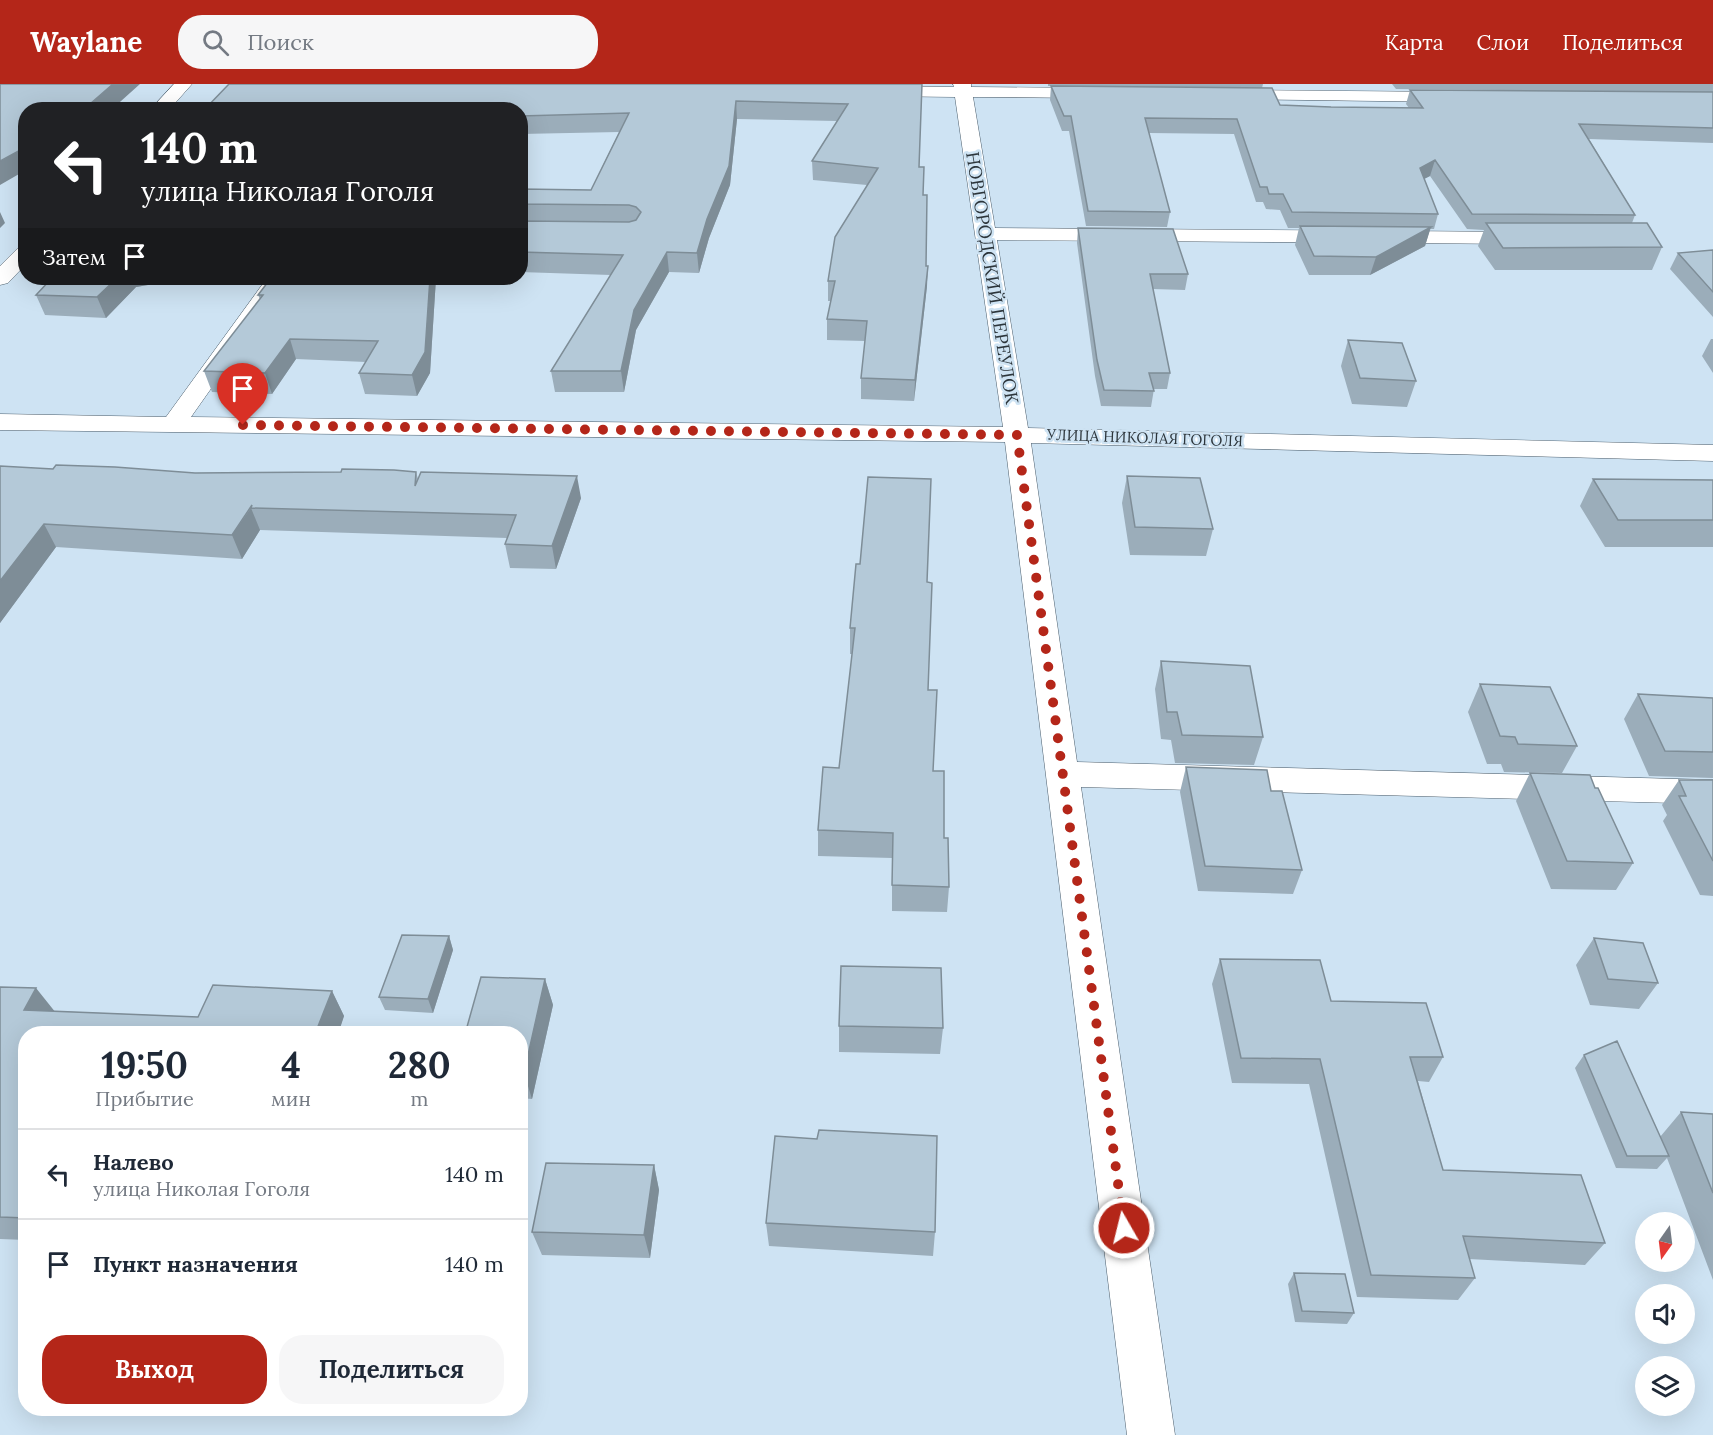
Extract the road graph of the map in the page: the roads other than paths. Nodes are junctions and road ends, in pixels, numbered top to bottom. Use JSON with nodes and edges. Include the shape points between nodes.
{"nodes":[{"id":1,"x":183,"y":84,"type":"edge"},
{"id":2,"x":962,"y":88,"type":"edge"},
{"id":3,"x":855,"y":90,"type":"edge"},
{"id":4,"x":1117,"y":93,"type":"edge"},
{"id":5,"x":1212,"y":94,"type":"edge"},
{"id":6,"x":1474,"y":98,"type":"edge"},
{"id":7,"x":166,"y":102,"type":"edge"},
{"id":8,"x":985,"y":234,"type":"junction"},
{"id":9,"x":1550,"y":238,"type":"edge"},
{"id":10,"x":18,"y":259,"type":"edge"},
{"id":11,"x":0,"y":278,"type":"edge"},
{"id":12,"x":273,"y":285,"type":"edge"},
{"id":13,"x":0,"y":422,"type":"edge"},
{"id":14,"x":173,"y":424,"type":"junction"},
{"id":15,"x":1017,"y":435,"type":"junction"},
{"id":16,"x":1713,"y":453,"type":"edge"},
{"id":17,"x":1063,"y":774,"type":"junction"},
{"id":18,"x":1713,"y":792,"type":"edge"},
{"id":19,"x":1151,"y":1435,"type":"edge"}],
"edges":[{"from":1,"to":7,"type":"street"},
{"from":2,"to":3,"type":"street"},
{"from":2,"to":4,"type":"street"},
{"from":2,"to":8,"type":"street","name":"НОВГОРОДСКИЙ ПЕРЕУЛОК"},
{"from":5,"to":6,"type":"street"},
{"from":8,"to":9,"type":"street"},
{"from":8,"to":15,"type":"street","name":"НОВГОРОДСКИЙ ПЕРЕУЛОК"},
{"from":10,"to":11,"type":"street"},
{"from":12,"to":14,"type":"street"},
{"from":13,"to":14,"type":"street","name":"УЛИЦА НИКОЛАЯ ГОГОЛЯ"},
{"from":14,"to":15,"type":"street","name":"УЛИЦА НИКОЛАЯ ГОГОЛЯ"},
{"from":15,"to":16,"type":"street","name":"УЛИЦА НИКОЛАЯ ГОГОЛЯ"},
{"from":15,"to":17,"type":"street","name":"НОВГОРОДСКИЙ ПЕРЕУЛОК"},
{"from":17,"to":18,"type":"street"},
{"from":17,"to":19,"type":"street","name":"НОВГОРОДСКИЙ ПЕРЕУЛОК"}]}
